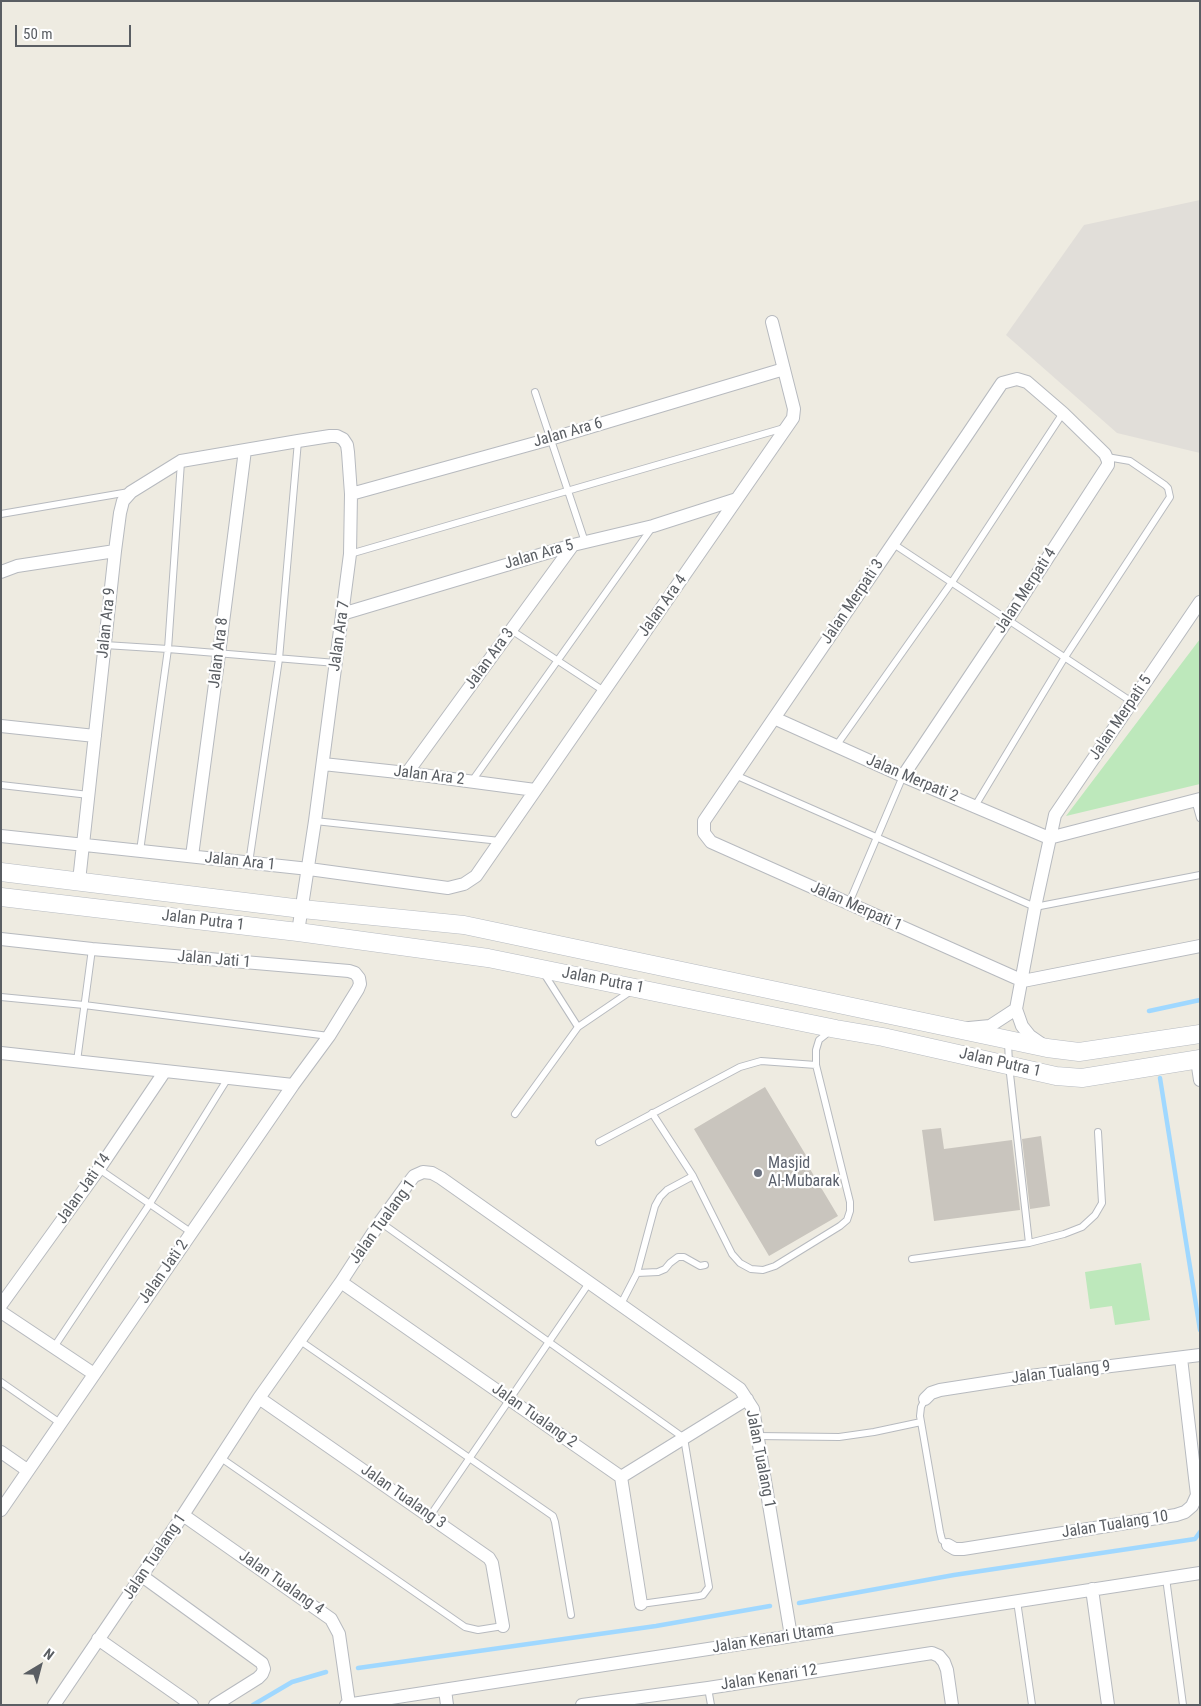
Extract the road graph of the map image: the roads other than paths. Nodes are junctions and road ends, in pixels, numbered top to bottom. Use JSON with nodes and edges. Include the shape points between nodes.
{"nodes":[{"id":1,"x":772,"y":322,"type":"dead end"},
{"id":2,"x":784,"y":369,"type":"junction"},
{"id":3,"x":536,"y":392,"type":"dead end"},
{"id":4,"x":1062,"y":413,"type":"junction"},
{"id":5,"x":786,"y":427,"type":"junction"},
{"id":6,"x":550,"y":439,"type":"junction"},
{"id":7,"x":298,"y":441,"type":"junction"},
{"id":8,"x":245,"y":450,"type":"junction"},
{"id":9,"x":1107,"y":457,"type":"junction"},
{"id":10,"x":182,"y":461,"type":"junction"},
{"id":11,"x":568,"y":490,"type":"junction"},
{"id":12,"x":131,"y":492,"type":"junction"},
{"id":13,"x":351,"y":494,"type":"junction"},
{"id":14,"x":737,"y":499,"type":"junction"},
{"id":15,"x":1,"y":514,"type":"edge"},
{"id":16,"x":653,"y":526,"type":"junction"},
{"id":17,"x":892,"y":543,"type":"junction"},
{"id":18,"x":579,"y":544,"type":"junction"},
{"id":19,"x":114,"y":551,"type":"junction"},
{"id":20,"x":350,"y":554,"type":"junction"},
{"id":21,"x":1,"y":572,"type":"edge"},
{"id":22,"x":952,"y":582,"type":"junction"},
{"id":23,"x":1200,"y":602,"type":"edge"},
{"id":24,"x":342,"y":614,"type":"junction"},
{"id":25,"x":1008,"y":619,"type":"junction"},
{"id":26,"x":511,"y":630,"type":"junction"},
{"id":27,"x":105,"y":645,"type":"junction"},
{"id":28,"x":168,"y":649,"type":"junction"},
{"id":29,"x":220,"y":654,"type":"junction"},
{"id":30,"x":1065,"y":657,"type":"junction"},
{"id":31,"x":279,"y":659,"type":"junction"},
{"id":32,"x":558,"y":660,"type":"junction"},
{"id":33,"x":336,"y":663,"type":"junction"},
{"id":34,"x":604,"y":691,"type":"junction"},
{"id":35,"x":1132,"y":702,"type":"junction"},
{"id":36,"x":774,"y":718,"type":"junction"},
{"id":37,"x":1,"y":726,"type":"edge"},
{"id":38,"x":95,"y":736,"type":"junction"},
{"id":39,"x":836,"y":746,"type":"junction"},
{"id":40,"x":322,"y":764,"type":"junction"},
{"id":41,"x":407,"y":773,"type":"junction"},
{"id":42,"x":735,"y":775,"type":"junction"},
{"id":43,"x":903,"y":776,"type":"junction"},
{"id":44,"x":472,"y":782,"type":"junction"},
{"id":45,"x":1,"y":785,"type":"edge"},
{"id":46,"x":535,"y":790,"type":"junction"},
{"id":47,"x":89,"y":794,"type":"junction"},
{"id":48,"x":1198,"y":799,"type":"edge"},
{"id":49,"x":975,"y":806,"type":"junction"},
{"id":50,"x":1200,"y":818,"type":"edge"},
{"id":51,"x":315,"y":821,"type":"junction"},
{"id":52,"x":704,"y":821,"type":"joint"},
{"id":53,"x":1,"y":836,"type":"edge"},
{"id":54,"x":877,"y":837,"type":"junction"},
{"id":55,"x":1050,"y":838,"type":"junction"},
{"id":56,"x":500,"y":841,"type":"junction"},
{"id":57,"x":83,"y":845,"type":"junction"},
{"id":58,"x":140,"y":851,"type":"junction"},
{"id":59,"x":192,"y":856,"type":"junction"},
{"id":60,"x":249,"y":863,"type":"junction"},
{"id":61,"x":309,"y":869,"type":"junction"},
{"id":62,"x":1,"y":872,"type":"edge"},
{"id":63,"x":1200,"y":875,"type":"edge"},
{"id":64,"x":476,"y":876,"type":"joint"},
{"id":65,"x":79,"y":881,"type":"junction"},
{"id":66,"x":1,"y":897,"type":"edge"},
{"id":67,"x":849,"y":903,"type":"junction"},
{"id":68,"x":1035,"y":907,"type":"junction"},
{"id":69,"x":302,"y":909,"type":"junction"},
{"id":70,"x":298,"y":932,"type":"junction"},
{"id":71,"x":1,"y":939,"type":"edge"},
{"id":72,"x":1200,"y":946,"type":"edge"},
{"id":73,"x":92,"y":950,"type":"junction"},
{"id":74,"x":541,"y":969,"type":"junction"},
{"id":75,"x":1022,"y":981,"type":"junction"},
{"id":76,"x":636,"y":988,"type":"junction"},
{"id":77,"x":1,"y":996,"type":"edge"},
{"id":78,"x":84,"y":1005,"type":"junction"},
{"id":79,"x":1016,"y":1009,"type":"junction"},
{"id":80,"x":578,"y":1027,"type":"junction"},
{"id":81,"x":836,"y":1029,"type":"junction"},
{"id":82,"x":960,"y":1029,"type":"junction"},
{"id":83,"x":1200,"y":1034,"type":"edge"},
{"id":84,"x":328,"y":1036,"type":"junction"},
{"id":85,"x":1008,"y":1040,"type":"junction"},
{"id":86,"x":1047,"y":1048,"type":"junction"},
{"id":87,"x":1,"y":1053,"type":"edge"},
{"id":88,"x":1198,"y":1059,"type":"edge"},
{"id":89,"x":77,"y":1061,"type":"junction"},
{"id":90,"x":816,"y":1065,"type":"junction"},
{"id":91,"x":1008,"y":1065,"type":"junction"},
{"id":92,"x":164,"y":1071,"type":"junction"},
{"id":93,"x":228,"y":1078,"type":"junction"},
{"id":94,"x":1200,"y":1080,"type":"edge"},
{"id":95,"x":293,"y":1085,"type":"junction"},
{"id":96,"x":652,"y":1113,"type":"junction"},
{"id":97,"x":515,"y":1114,"type":"dead end"},
{"id":98,"x":1098,"y":1132,"type":"dead end"},
{"id":99,"x":599,"y":1142,"type":"dead end"},
{"id":100,"x":99,"y":1169,"type":"junction"},
{"id":101,"x":693,"y":1176,"type":"junction"},
{"id":102,"x":149,"y":1205,"type":"junction"},
{"id":103,"x":380,"y":1222,"type":"junction"},
{"id":104,"x":192,"y":1233,"type":"junction"},
{"id":105,"x":1029,"y":1243,"type":"junction"},
{"id":106,"x":912,"y":1259,"type":"dead end"},
{"id":107,"x":705,"y":1265,"type":"dead end"},
{"id":108,"x":637,"y":1273,"type":"junction"},
{"id":109,"x":341,"y":1282,"type":"junction"},
{"id":110,"x":589,"y":1283,"type":"junction"},
{"id":111,"x":621,"y":1304,"type":"junction"},
{"id":112,"x":1,"y":1305,"type":"edge"},
{"id":113,"x":1,"y":1312,"type":"edge"},
{"id":114,"x":299,"y":1340,"type":"junction"},
{"id":115,"x":548,"y":1342,"type":"junction"},
{"id":116,"x":54,"y":1347,"type":"junction"},
{"id":117,"x":1200,"y":1355,"type":"edge"},
{"id":118,"x":1181,"y":1358,"type":"junction"},
{"id":119,"x":94,"y":1374,"type":"junction"},
{"id":120,"x":1,"y":1382,"type":"edge"},
{"id":121,"x":259,"y":1398,"type":"junction"},
{"id":122,"x":510,"y":1399,"type":"junction"},
{"id":123,"x":747,"y":1399,"type":"junction"},
{"id":124,"x":925,"y":1399,"type":"joint"},
{"id":125,"x":922,"y":1422,"type":"junction"},
{"id":126,"x":60,"y":1423,"type":"junction"},
{"id":127,"x":758,"y":1436,"type":"junction"},
{"id":128,"x":684,"y":1438,"type":"junction"},
{"id":129,"x":1,"y":1452,"type":"edge"},
{"id":130,"x":470,"y":1457,"type":"junction"},
{"id":131,"x":220,"y":1458,"type":"junction"},
{"id":132,"x":28,"y":1470,"type":"junction"},
{"id":133,"x":621,"y":1477,"type":"junction"},
{"id":134,"x":1,"y":1510,"type":"edge"},
{"id":135,"x":183,"y":1515,"type":"junction"},
{"id":136,"x":430,"y":1516,"type":"junction"},
{"id":137,"x":948,"y":1546,"type":"joint"},
{"id":138,"x":1200,"y":1573,"type":"edge"},
{"id":139,"x":142,"y":1576,"type":"junction"},
{"id":140,"x":1166,"y":1578,"type":"junction"},
{"id":141,"x":1092,"y":1590,"type":"junction"},
{"id":142,"x":1018,"y":1601,"type":"junction"},
{"id":143,"x":641,"y":1604,"type":"joint"},
{"id":144,"x":571,"y":1615,"type":"dead end"},
{"id":145,"x":502,"y":1626,"type":"joint"},
{"id":146,"x":791,"y":1636,"type":"junction"},
{"id":147,"x":98,"y":1639,"type":"junction"},
{"id":148,"x":708,"y":1688,"type":"junction"},
{"id":149,"x":445,"y":1690,"type":"junction"},
{"id":150,"x":55,"y":1704,"type":"edge"},
{"id":151,"x":348,"y":1704,"type":"edge"},
{"id":152,"x":192,"y":1705,"type":"edge"},
{"id":153,"x":215,"y":1705,"type":"edge"},
{"id":154,"x":447,"y":1705,"type":"edge"},
{"id":155,"x":582,"y":1705,"type":"edge"},
{"id":156,"x":711,"y":1705,"type":"edge"},
{"id":157,"x":952,"y":1705,"type":"edge"},
{"id":158,"x":1032,"y":1705,"type":"edge"},
{"id":159,"x":1108,"y":1705,"type":"edge"},
{"id":160,"x":1183,"y":1705,"type":"edge"}],
"edges":[{"from":1,"to":2,"type":"street","name":"Jalan Ara 4"},
{"from":2,"to":5,"type":"street","name":"Jalan Ara 4","via":[[795,412]]},
{"from":2,"to":6,"type":"street","name":"Jalan Ara 6"},
{"from":3,"to":6,"type":"lane"},
{"from":4,"to":9,"type":"street"},
{"from":4,"to":17,"type":"street","name":"Jalan Merpati 3","via":[[1027,382],[1017,379],[1002,383]]},
{"from":4,"to":22,"type":"lane"},
{"from":5,"to":11,"type":"lane"},
{"from":5,"to":14,"type":"street","name":"Jalan Ara 4"},
{"from":6,"to":11,"type":"lane"},
{"from":6,"to":13,"type":"street","name":"Jalan Ara 6"},
{"from":7,"to":8,"type":"street","name":"Jalan Ara 7"},
{"from":7,"to":13,"type":"street","name":"Jalan Ara 7","via":[[330,436],[343,440],[347,445]]},
{"from":7,"to":31,"type":"lane"},
{"from":8,"to":10,"type":"street"},
{"from":8,"to":29,"type":"street","name":"Jalan Ara 8"},
{"from":9,"to":25,"type":"street","name":"Jalan Merpati 4","via":[[1108,465]]},
{"from":9,"to":30,"type":"lane","via":[[1130,461],[1168,488],[1170,497]]},
{"from":10,"to":12,"type":"street"},
{"from":10,"to":28,"type":"lane"},
{"from":11,"to":18,"type":"lane"},
{"from":11,"to":20,"type":"lane"},
{"from":12,"to":15,"type":"lane"},
{"from":12,"to":19,"type":"street","name":"Jalan Ara 9","via":[[123,501]]},
{"from":13,"to":20,"type":"street","name":"Jalan Ara 7"},
{"from":14,"to":16,"type":"street","name":"Jalan Ara 5"},
{"from":14,"to":34,"type":"street","name":"Jalan Ara 4"},
{"from":16,"to":18,"type":"street","name":"Jalan Ara 5"},
{"from":16,"to":32,"type":"lane"},
{"from":17,"to":22,"type":"lane"},
{"from":17,"to":36,"type":"street","name":"Jalan Merpati 3"},
{"from":18,"to":24,"type":"street","name":"Jalan Ara 5"},
{"from":18,"to":26,"type":"street","name":"Jalan Ara 3"},
{"from":19,"to":21,"type":"street","via":[[17,566]]},
{"from":19,"to":27,"type":"street","name":"Jalan Ara 9"},
{"from":20,"to":24,"type":"street","name":"Jalan Ara 7"},
{"from":22,"to":25,"type":"lane"},
{"from":22,"to":39,"type":"lane"},
{"from":23,"to":35,"type":"street","name":"Jalan Merpati 5"},
{"from":24,"to":33,"type":"street","name":"Jalan Ara 7"},
{"from":25,"to":30,"type":"lane"},
{"from":25,"to":43,"type":"street","name":"Jalan Merpati 4"},
{"from":26,"to":32,"type":"lane"},
{"from":26,"to":41,"type":"street","name":"Jalan Ara 3"},
{"from":27,"to":28,"type":"lane"},
{"from":27,"to":38,"type":"street","name":"Jalan Ara 9"},
{"from":28,"to":29,"type":"lane"},
{"from":28,"to":58,"type":"lane"},
{"from":29,"to":31,"type":"lane"},
{"from":29,"to":59,"type":"street","name":"Jalan Ara 8"},
{"from":30,"to":35,"type":"lane"},
{"from":30,"to":49,"type":"lane"},
{"from":31,"to":33,"type":"lane"},
{"from":31,"to":60,"type":"lane"},
{"from":32,"to":34,"type":"lane"},
{"from":32,"to":44,"type":"lane"},
{"from":33,"to":40,"type":"street","name":"Jalan Ara 7"},
{"from":34,"to":46,"type":"street","name":"Jalan Ara 4"},
{"from":35,"to":55,"type":"street","name":"Jalan Merpati 5","via":[[1055,815]]},
{"from":36,"to":39,"type":"street","name":"Jalan Merpati 2"},
{"from":36,"to":42,"type":"street","name":"Jalan Merpati 3"},
{"from":37,"to":38,"type":"street"},
{"from":38,"to":47,"type":"street","name":"Jalan Ara 9"},
{"from":39,"to":43,"type":"street","name":"Jalan Merpati 2"},
{"from":40,"to":41,"type":"street","name":"Jalan Ara 2"},
{"from":40,"to":51,"type":"street","name":"Jalan Ara 7"},
{"from":41,"to":44,"type":"street","name":"Jalan Ara 2"},
{"from":42,"to":52,"type":"street","name":"Jalan Merpati 3"},
{"from":42,"to":54,"type":"lane"},
{"from":43,"to":49,"type":"street","name":"Jalan Merpati 2"},
{"from":43,"to":54,"type":"lane"},
{"from":44,"to":46,"type":"street","name":"Jalan Ara 2"},
{"from":45,"to":47,"type":"lane"},
{"from":46,"to":56,"type":"street","name":"Jalan Ara 4"},
{"from":47,"to":57,"type":"street","name":"Jalan Ara 9"},
{"from":48,"to":50,"type":"lane"},
{"from":48,"to":55,"type":"street"},
{"from":49,"to":55,"type":"street","name":"Jalan Merpati 2"},
{"from":51,"to":56,"type":"lane"},
{"from":51,"to":61,"type":"street","name":"Jalan Ara 7"},
{"from":52,"to":67,"type":"street","name":"Jalan Merpati 1","via":[[704,833],[711,842]]},
{"from":53,"to":57,"type":"street","name":"Jalan Ara 1"},
{"from":54,"to":67,"type":"lane"},
{"from":54,"to":68,"type":"lane"},
{"from":55,"to":68,"type":"street","name":"Jalan Merpati 5"},
{"from":56,"to":64,"type":"street","name":"Jalan Ara 4"},
{"from":57,"to":58,"type":"street","name":"Jalan Ara 1"},
{"from":57,"to":65,"type":"street","name":"Jalan Ara 9"},
{"from":58,"to":59,"type":"street","name":"Jalan Ara 1"},
{"from":59,"to":60,"type":"street","name":"Jalan Ara 1"},
{"from":60,"to":61,"type":"street","name":"Jalan Ara 1"},
{"from":61,"to":64,"type":"street","name":"Jalan Ara 1","via":[[448,888],[464,884]]},
{"from":61,"to":69,"type":"street","name":"Jalan Ara 7"},
{"from":62,"to":65,"type":"main road","name":"Jalan Putra 1"},
{"from":63,"to":68,"type":"lane"},
{"from":65,"to":69,"type":"main road","name":"Jalan Putra 1"},
{"from":66,"to":70,"type":"main road","name":"Jalan Putra 1"},
{"from":67,"to":75,"type":"street","name":"Jalan Merpati 1"},
{"from":68,"to":75,"type":"street","name":"Jalan Merpati 5"},
{"from":69,"to":70,"type":"street","name":"Jalan Ara 7"},
{"from":69,"to":82,"type":"main road","name":"Jalan Putra 1","via":[[464,925]]},
{"from":70,"to":74,"type":"main road","name":"Jalan Putra 1","via":[[488,958]]},
{"from":71,"to":73,"type":"street","name":"Jalan Jati 1"},
{"from":72,"to":75,"type":"street"},
{"from":73,"to":78,"type":"lane"},
{"from":73,"to":84,"type":"street","name":"Jalan Jati 1","via":[[355,974],[359,978],[358,989]]},
{"from":74,"to":76,"type":"main road","name":"Jalan Putra 1"},
{"from":74,"to":80,"type":"lane"},
{"from":75,"to":79,"type":"street","name":"Jalan Merpati 5"},
{"from":76,"to":80,"type":"lane"},
{"from":76,"to":81,"type":"main road","name":"Jalan Putra 1"},
{"from":77,"to":78,"type":"lane"},
{"from":78,"to":84,"type":"lane"},
{"from":78,"to":89,"type":"lane"},
{"from":79,"to":82,"type":"street","via":[[990,1026]]},
{"from":79,"to":86,"type":"street","via":[[1022,1026]]},
{"from":80,"to":97,"type":"lane"},
{"from":81,"to":90,"type":"lane","via":[[819,1040]]},
{"from":81,"to":91,"type":"main road","name":"Jalan Putra 1"},
{"from":82,"to":85,"type":"main road","name":"Jalan Putra 1"},
{"from":83,"to":86,"type":"main road","name":"Jalan Putra 1","via":[[1079,1052]]},
{"from":84,"to":95,"type":"street","name":"Jalan Jati 2"},
{"from":85,"to":86,"type":"main road","name":"Jalan Putra 1"},
{"from":85,"to":91,"type":"lane"},
{"from":87,"to":89,"type":"street"},
{"from":88,"to":91,"type":"main road","name":"Jalan Putra 1","via":[[1082,1078],[1056,1076]]},
{"from":88,"to":94,"type":"street"},
{"from":89,"to":92,"type":"street"},
{"from":90,"to":96,"type":"lane","via":[[761,1061],[740,1067]]},
{"from":90,"to":101,"type":"lane","via":[[850,1202],[847,1220],[775,1266],[764,1270],[751,1269],[732,1254]]},
{"from":91,"to":105,"type":"lane"},
{"from":92,"to":93,"type":"street"},
{"from":92,"to":100,"type":"street","name":"Jalan Jati 14"},
{"from":93,"to":95,"type":"street"},
{"from":93,"to":102,"type":"lane"},
{"from":95,"to":104,"type":"street","name":"Jalan Jati 2"},
{"from":96,"to":99,"type":"lane"},
{"from":96,"to":101,"type":"lane"},
{"from":98,"to":105,"type":"lane","via":[[1102,1203],[1095,1215],[1072,1231]]},
{"from":100,"to":102,"type":"lane"},
{"from":100,"to":112,"type":"street","name":"Jalan Jati 14"},
{"from":101,"to":108,"type":"lane","via":[[660,1197]]},
{"from":102,"to":104,"type":"lane"},
{"from":102,"to":116,"type":"lane"},
{"from":103,"to":109,"type":"street","name":"Jalan Tualang 1"},
{"from":103,"to":110,"type":"street","name":"Jalan Tualang 1","via":[[414,1176],[432,1173]]},
{"from":103,"to":115,"type":"lane"},
{"from":104,"to":119,"type":"street","name":"Jalan Jati 2"},
{"from":105,"to":106,"type":"lane"},
{"from":107,"to":108,"type":"lane","via":[[678,1257],[658,1272]]},
{"from":108,"to":111,"type":"lane"},
{"from":109,"to":114,"type":"street","name":"Jalan Tualang 1"},
{"from":109,"to":122,"type":"street","name":"Jalan Tualang 2"},
{"from":110,"to":111,"type":"street","name":"Jalan Tualang 1"},
{"from":110,"to":115,"type":"lane"},
{"from":111,"to":123,"type":"street","name":"Jalan Tualang 1","via":[[740,1389]]},
{"from":113,"to":116,"type":"street"},
{"from":114,"to":121,"type":"street","name":"Jalan Tualang 1"},
{"from":114,"to":130,"type":"lane"},
{"from":115,"to":122,"type":"lane"},
{"from":115,"to":128,"type":"lane"},
{"from":116,"to":119,"type":"street"},
{"from":117,"to":118,"type":"street","name":"Jalan Tualang 9"},
{"from":118,"to":124,"type":"street","name":"Jalan Tualang 9","via":[[940,1390]]},
{"from":118,"to":137,"type":"street","name":"Jalan Tualang 10","via":[[1197,1495],[1185,1512],[963,1549]]},
{"from":119,"to":126,"type":"street","name":"Jalan Jati 2"},
{"from":120,"to":126,"type":"lane"},
{"from":121,"to":131,"type":"street","name":"Jalan Tualang 1"},
{"from":121,"to":136,"type":"street","name":"Jalan Tualang 3"},
{"from":122,"to":130,"type":"lane"},
{"from":122,"to":133,"type":"street","name":"Jalan Tualang 2"},
{"from":123,"to":127,"type":"street","name":"Jalan Tualang 1","via":[[753,1409]]},
{"from":123,"to":128,"type":"street"},
{"from":124,"to":125,"type":"lane","via":[[921,1407]]},
{"from":125,"to":127,"type":"lane","via":[[839,1437]]},
{"from":125,"to":137,"type":"lane","via":[[940,1532]]},
{"from":126,"to":132,"type":"street","name":"Jalan Jati 2"},
{"from":127,"to":146,"type":"street","name":"Jalan Tualang 1"},
{"from":128,"to":133,"type":"street"},
{"from":128,"to":143,"type":"lane","via":[[709,1587],[704,1595]]},
{"from":129,"to":132,"type":"street"},
{"from":130,"to":136,"type":"lane"},
{"from":130,"to":144,"type":"lane","via":[[553,1516]]},
{"from":131,"to":135,"type":"street","name":"Jalan Tualang 1"},
{"from":131,"to":145,"type":"lane","via":[[465,1627],[478,1630]]},
{"from":132,"to":134,"type":"street","name":"Jalan Jati 2"},
{"from":133,"to":143,"type":"street"},
{"from":135,"to":139,"type":"street","name":"Jalan Tualang 1"},
{"from":135,"to":151,"type":"street","name":"Jalan Tualang 4","via":[[331,1619],[338,1634]]},
{"from":136,"to":145,"type":"street","name":"Jalan Tualang 3","via":[[489,1558]]},
{"from":138,"to":140,"type":"street","name":"Jalan Kenari Utama"},
{"from":139,"to":147,"type":"street","name":"Jalan Tualang 1"},
{"from":139,"to":153,"type":"street","via":[[262,1663],[264,1668],[258,1678]]},
{"from":140,"to":141,"type":"street","name":"Jalan Kenari Utama"},
{"from":140,"to":160,"type":"lane"},
{"from":141,"to":142,"type":"street","name":"Jalan Kenari Utama"},
{"from":141,"to":159,"type":"street"},
{"from":142,"to":146,"type":"street","name":"Jalan Kenari Utama"},
{"from":142,"to":158,"type":"lane"},
{"from":146,"to":149,"type":"street","name":"Jalan Kenari Utama"},
{"from":147,"to":150,"type":"street","name":"Jalan Tualang 1"},
{"from":147,"to":152,"type":"street"},
{"from":148,"to":155,"type":"street","name":"Jalan Kenari 12"},
{"from":148,"to":156,"type":"lane"},
{"from":148,"to":157,"type":"street","name":"Jalan Kenari 12","via":[[932,1653],[944,1662]]},
{"from":149,"to":151,"type":"street","name":"Jalan Kenari Utama"},
{"from":149,"to":154,"type":"street"}]}
